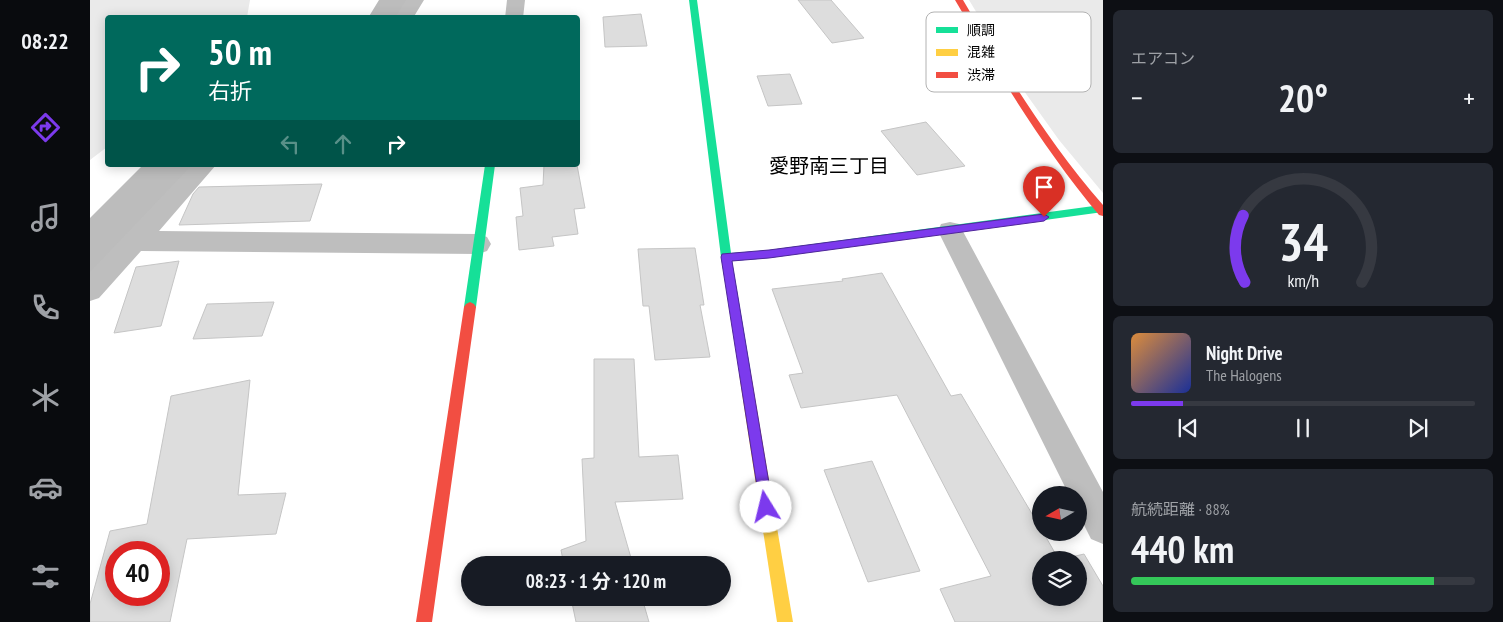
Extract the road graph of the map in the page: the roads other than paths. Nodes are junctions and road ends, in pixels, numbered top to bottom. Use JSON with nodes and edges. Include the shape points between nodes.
{"nodes":[{"id":1,"x":415,"y":0,"type":"edge"},
{"id":2,"x":516,"y":0,"type":"edge"},
{"id":3,"x":693,"y":0,"type":"edge"},
{"id":4,"x":959,"y":0,"type":"edge"},
{"id":5,"x":966,"y":12,"type":"edge"},
{"id":6,"x":406,"y":15,"type":"edge"},
{"id":7,"x":514,"y":15,"type":"edge"},
{"id":8,"x":1014,"y":92,"type":"edge"},
{"id":9,"x":203,"y":167,"type":"edge"},
{"id":10,"x":490,"y":167,"type":"edge"},
{"id":11,"x":1102,"y":211,"type":"edge"},
{"id":12,"x":950,"y":231,"type":"junction"},
{"id":13,"x":134,"y":241,"type":"junction"},
{"id":14,"x":478,"y":244,"type":"junction"},
{"id":15,"x":726,"y":257,"type":"junction"},
{"id":16,"x":90,"y":290,"type":"edge"},
{"id":17,"x":1103,"y":527,"type":"edge"},
{"id":18,"x":424,"y":622,"type":"edge"},
{"id":19,"x":784,"y":622,"type":"edge"}],
"edges":[{"from":1,"to":6,"type":"street"},
{"from":2,"to":7,"type":"street"},
{"from":3,"to":15,"type":"street"},
{"from":4,"to":5,"type":"street"},
{"from":8,"to":11,"type":"street"},
{"from":9,"to":13,"type":"street"},
{"from":10,"to":14,"type":"street"},
{"from":11,"to":12,"type":"street"},
{"from":12,"to":15,"type":"street"},
{"from":12,"to":17,"type":"street"},
{"from":13,"to":14,"type":"street"},
{"from":13,"to":16,"type":"street"},
{"from":14,"to":18,"type":"street"},
{"from":15,"to":19,"type":"street"}]}
